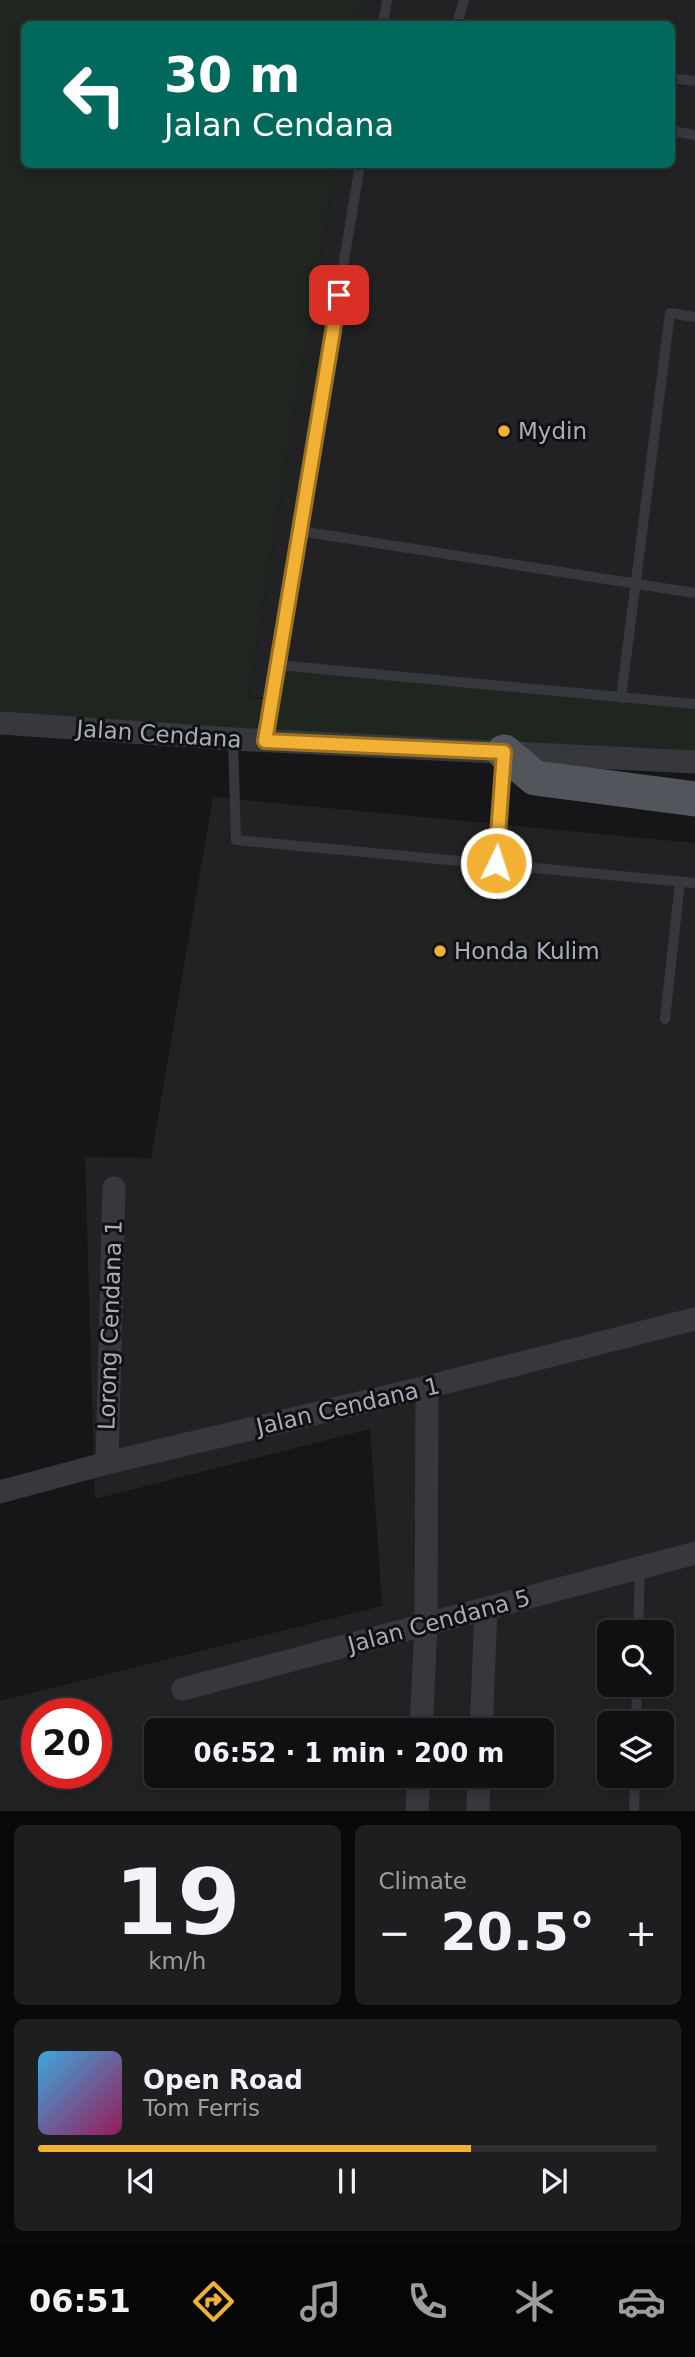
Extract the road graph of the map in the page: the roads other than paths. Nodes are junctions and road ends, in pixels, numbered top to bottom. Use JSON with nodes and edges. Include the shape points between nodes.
{"nodes":[{"id":1,"x":387,"y":0,"type":"edge"},
{"id":2,"x":464,"y":0,"type":"edge"},
{"id":3,"x":384,"y":21,"type":"edge"},
{"id":4,"x":458,"y":21,"type":"edge"},
{"id":5,"x":675,"y":78,"type":"edge"},
{"id":6,"x":695,"y":81,"type":"edge"},
{"id":7,"x":675,"y":132,"type":"edge"},
{"id":8,"x":695,"y":135,"type":"edge"},
{"id":9,"x":359,"y":168,"type":"edge"},
{"id":10,"x":695,"y":317,"type":"edge"},
{"id":11,"x":300,"y":531,"type":"junction"},
{"id":12,"x":635,"y":583,"type":"junction"},
{"id":13,"x":695,"y":593,"type":"edge"},
{"id":14,"x":277,"y":665,"type":"junction"},
{"id":15,"x":621,"y":698,"type":"junction"},
{"id":16,"x":695,"y":704,"type":"edge"},
{"id":17,"x":0,"y":723,"type":"edge"},
{"id":18,"x":233,"y":739,"type":"junction"},
{"id":19,"x":265,"y":741,"type":"junction"},
{"id":20,"x":504,"y":752,"type":"junction"},
{"id":21,"x":695,"y":762,"type":"edge"},
{"id":22,"x":695,"y":799,"type":"edge"},
{"id":23,"x":496,"y":863,"type":"junction"},
{"id":24,"x":680,"y":882,"type":"junction"},
{"id":25,"x":695,"y":883,"type":"edge"},
{"id":26,"x":665,"y":1019,"type":"dead end"},
{"id":27,"x":114,"y":1188,"type":"dead end"},
{"id":28,"x":695,"y":1319,"type":"edge"},
{"id":29,"x":427,"y":1387,"type":"junction"},
{"id":30,"x":107,"y":1463,"type":"junction"},
{"id":31,"x":0,"y":1492,"type":"edge"},
{"id":32,"x":695,"y":1553,"type":"edge"},
{"id":33,"x":640,"y":1568,"type":"junction"},
{"id":34,"x":486,"y":1609,"type":"junction"},
{"id":35,"x":638,"y":1620,"type":"edge"},
{"id":36,"x":426,"y":1625,"type":"junction"},
{"id":37,"x":183,"y":1689,"type":"dead end"},
{"id":38,"x":422,"y":1718,"type":"edge"},
{"id":39,"x":482,"y":1718,"type":"edge"},
{"id":40,"x":418,"y":1788,"type":"edge"},
{"id":41,"x":479,"y":1788,"type":"edge"},
{"id":42,"x":635,"y":1788,"type":"edge"},
{"id":43,"x":417,"y":1811,"type":"edge"},
{"id":44,"x":478,"y":1811,"type":"edge"},
{"id":45,"x":634,"y":1811,"type":"edge"}],
"edges":[{"from":1,"to":3,"type":"lane"},
{"from":2,"to":4,"type":"lane"},
{"from":5,"to":6,"type":"lane"},
{"from":7,"to":8,"type":"lane"},
{"from":9,"to":11,"type":"lane"},
{"from":10,"to":12,"type":"lane","via":[[670,313]]},
{"from":11,"to":12,"type":"lane"},
{"from":11,"to":14,"type":"lane"},
{"from":12,"to":13,"type":"lane"},
{"from":12,"to":15,"type":"lane"},
{"from":14,"to":15,"type":"lane"},
{"from":14,"to":19,"type":"lane"},
{"from":15,"to":16,"type":"lane"},
{"from":17,"to":18,"type":"street","name":"Jalan Cendana"},
{"from":18,"to":19,"type":"street","name":"Jalan Cendana"},
{"from":18,"to":23,"type":"lane","via":[[236,840]]},
{"from":19,"to":20,"type":"street","name":"Jalan Cendana"},
{"from":20,"to":21,"type":"street","name":"Jalan Cendana"},
{"from":20,"to":22,"type":"main road","via":[[535,778]]},
{"from":20,"to":23,"type":"lane"},
{"from":23,"to":24,"type":"lane"},
{"from":24,"to":25,"type":"lane"},
{"from":24,"to":26,"type":"lane"},
{"from":27,"to":30,"type":"street","name":"Lorong Cendana 1"},
{"from":28,"to":29,"type":"street","name":"Jalan Cendana 1"},
{"from":29,"to":30,"type":"street","name":"Jalan Cendana 1"},
{"from":29,"to":36,"type":"street"},
{"from":30,"to":31,"type":"street","name":"Jalan Cendana 1"},
{"from":32,"to":33,"type":"street","name":"Jalan Cendana 5"},
{"from":33,"to":34,"type":"street","name":"Jalan Cendana 5"},
{"from":33,"to":35,"type":"lane"},
{"from":34,"to":36,"type":"street","name":"Jalan Cendana 5"},
{"from":34,"to":39,"type":"street"},
{"from":36,"to":37,"type":"street","name":"Jalan Cendana 5"},
{"from":36,"to":38,"type":"street"},
{"from":40,"to":43,"type":"street"},
{"from":41,"to":44,"type":"street"},
{"from":42,"to":45,"type":"lane"}]}
